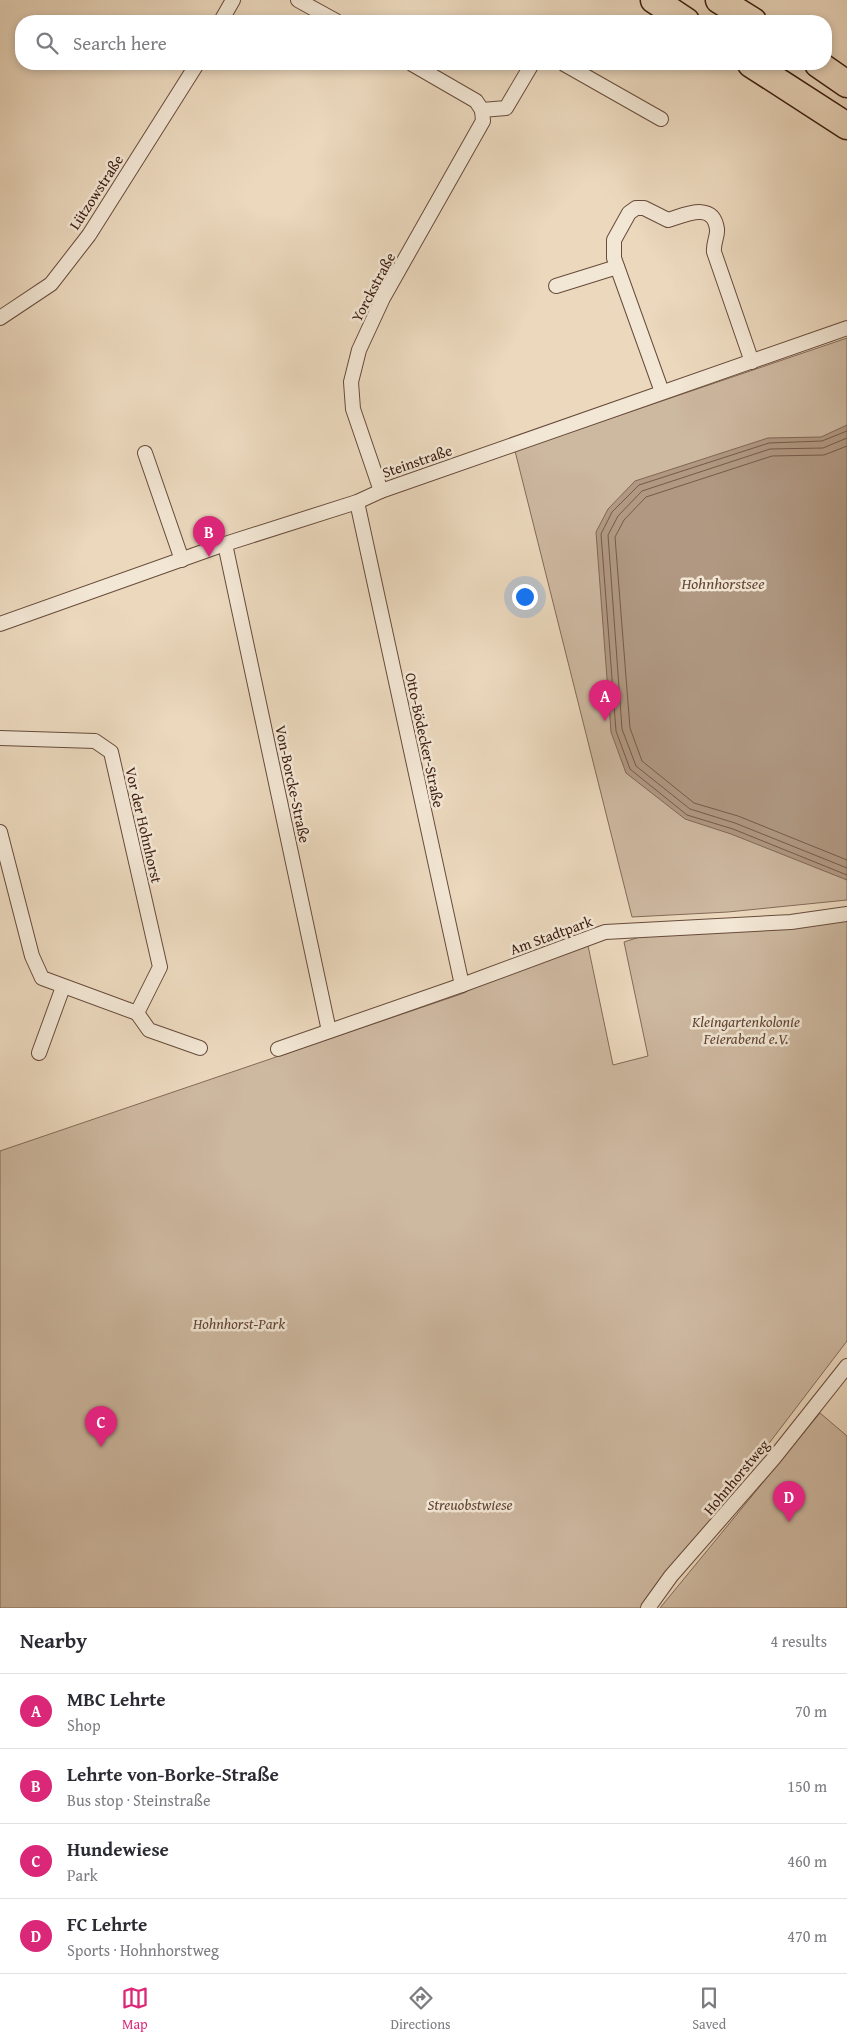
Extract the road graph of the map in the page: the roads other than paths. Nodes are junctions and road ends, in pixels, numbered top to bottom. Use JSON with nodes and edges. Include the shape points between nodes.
{"nodes":[{"id":1,"x":233,"y":0,"type":"edge"},
{"id":2,"x":298,"y":0,"type":"edge"},
{"id":3,"x":654,"y":0,"type":"edge"},
{"id":4,"x":719,"y":0,"type":"edge"},
{"id":5,"x":224,"y":15,"type":"edge"},
{"id":6,"x":325,"y":15,"type":"edge"},
{"id":7,"x":677,"y":15,"type":"edge"},
{"id":8,"x":743,"y":15,"type":"edge"},
{"id":9,"x":193,"y":70,"type":"edge"},
{"id":10,"x":422,"y":70,"type":"edge"},
{"id":11,"x":528,"y":70,"type":"edge"},
{"id":12,"x":575,"y":70,"type":"edge"},
{"id":13,"x":760,"y":70,"type":"edge"},
{"id":14,"x":827,"y":70,"type":"edge"},
{"id":15,"x":847,"y":84,"type":"edge"},
{"id":16,"x":482,"y":110,"type":"junction"},
{"id":17,"x":661,"y":118,"type":"dead end"},
{"id":18,"x":847,"y":126,"type":"edge"},
{"id":19,"x":617,"y":267,"type":"junction"},
{"id":20,"x":556,"y":286,"type":"dead end"},
{"id":21,"x":0,"y":318,"type":"edge"},
{"id":22,"x":847,"y":328,"type":"edge"},
{"id":23,"x":752,"y":362,"type":"junction"},
{"id":24,"x":662,"y":392,"type":"junction"},
{"id":25,"x":145,"y":453,"type":"dead end"},
{"id":26,"x":381,"y":491,"type":"junction"},
{"id":27,"x":357,"y":502,"type":"junction"},
{"id":28,"x":226,"y":544,"type":"junction"},
{"id":29,"x":182,"y":560,"type":"junction"},
{"id":30,"x":0,"y":624,"type":"edge"},
{"id":31,"x":0,"y":738,"type":"edge"},
{"id":32,"x":0,"y":832,"type":"edge"},
{"id":33,"x":847,"y":914,"type":"edge"},
{"id":34,"x":462,"y":985,"type":"junction"},
{"id":35,"x":63,"y":987,"type":"junction"},
{"id":36,"x":137,"y":1013,"type":"junction"},
{"id":37,"x":329,"y":1031,"type":"junction"},
{"id":38,"x":200,"y":1048,"type":"dead end"},
{"id":39,"x":278,"y":1049,"type":"dead end"},
{"id":40,"x":39,"y":1053,"type":"dead end"},
{"id":41,"x":847,"y":1366,"type":"edge"},
{"id":42,"x":648,"y":1608,"type":"edge"}],
"edges":[{"from":1,"to":5,"type":"street"},
{"from":2,"to":6,"type":"street"},
{"from":3,"to":7,"type":"highway"},
{"from":4,"to":8,"type":"highway"},
{"from":9,"to":21,"type":"street","name":"Lützowstraße","via":[[89,235],[51,284]]},
{"from":10,"to":16,"type":"street","via":[[476,101]]},
{"from":11,"to":16,"type":"street","via":[[506,108]]},
{"from":12,"to":17,"type":"street"},
{"from":13,"to":18,"type":"highway"},
{"from":14,"to":15,"type":"highway"},
{"from":16,"to":26,"type":"street","name":"Yorckstraße","via":[[483,121],[383,298],[359,350],[351,382],[352,409]]},
{"from":19,"to":20,"type":"street"},
{"from":19,"to":23,"type":"street","via":[[614,240],[629,213],[636,208],[644,208],[668,220],[699,211],[707,213],[714,219],[717,230],[714,252]]},
{"from":19,"to":24,"type":"street"},
{"from":22,"to":23,"type":"street","name":"Steinstraße"},
{"from":23,"to":24,"type":"street","name":"Steinstraße"},
{"from":24,"to":26,"type":"street","name":"Steinstraße"},
{"from":25,"to":29,"type":"street"},
{"from":26,"to":27,"type":"street","name":"Steinstraße"},
{"from":27,"to":28,"type":"street","name":"Steinstraße"},
{"from":27,"to":34,"type":"street","name":"Otto-Bödecker-Straße"},
{"from":28,"to":29,"type":"street","name":"Steinstraße"},
{"from":28,"to":37,"type":"street","name":"Von-Borcke-Straße"},
{"from":29,"to":30,"type":"street","name":"Steinstraße"},
{"from":31,"to":36,"type":"street","name":"Vor der Hohnhorst","via":[[95,741],[111,752],[160,967]]},
{"from":32,"to":35,"type":"street","via":[[32,956],[42,978]]},
{"from":33,"to":34,"type":"street","name":"Am Stadtpark","via":[[791,922],[605,932]]},
{"from":34,"to":37,"type":"street","name":"Am Stadtpark"},
{"from":35,"to":36,"type":"street"},
{"from":35,"to":40,"type":"street"},
{"from":36,"to":38,"type":"street","via":[[149,1030]]},
{"from":37,"to":39,"type":"street","name":"Am Stadtpark"},
{"from":41,"to":42,"type":"street","name":"Hohnhorstweg","via":[[774,1458],[671,1576]]}]}
